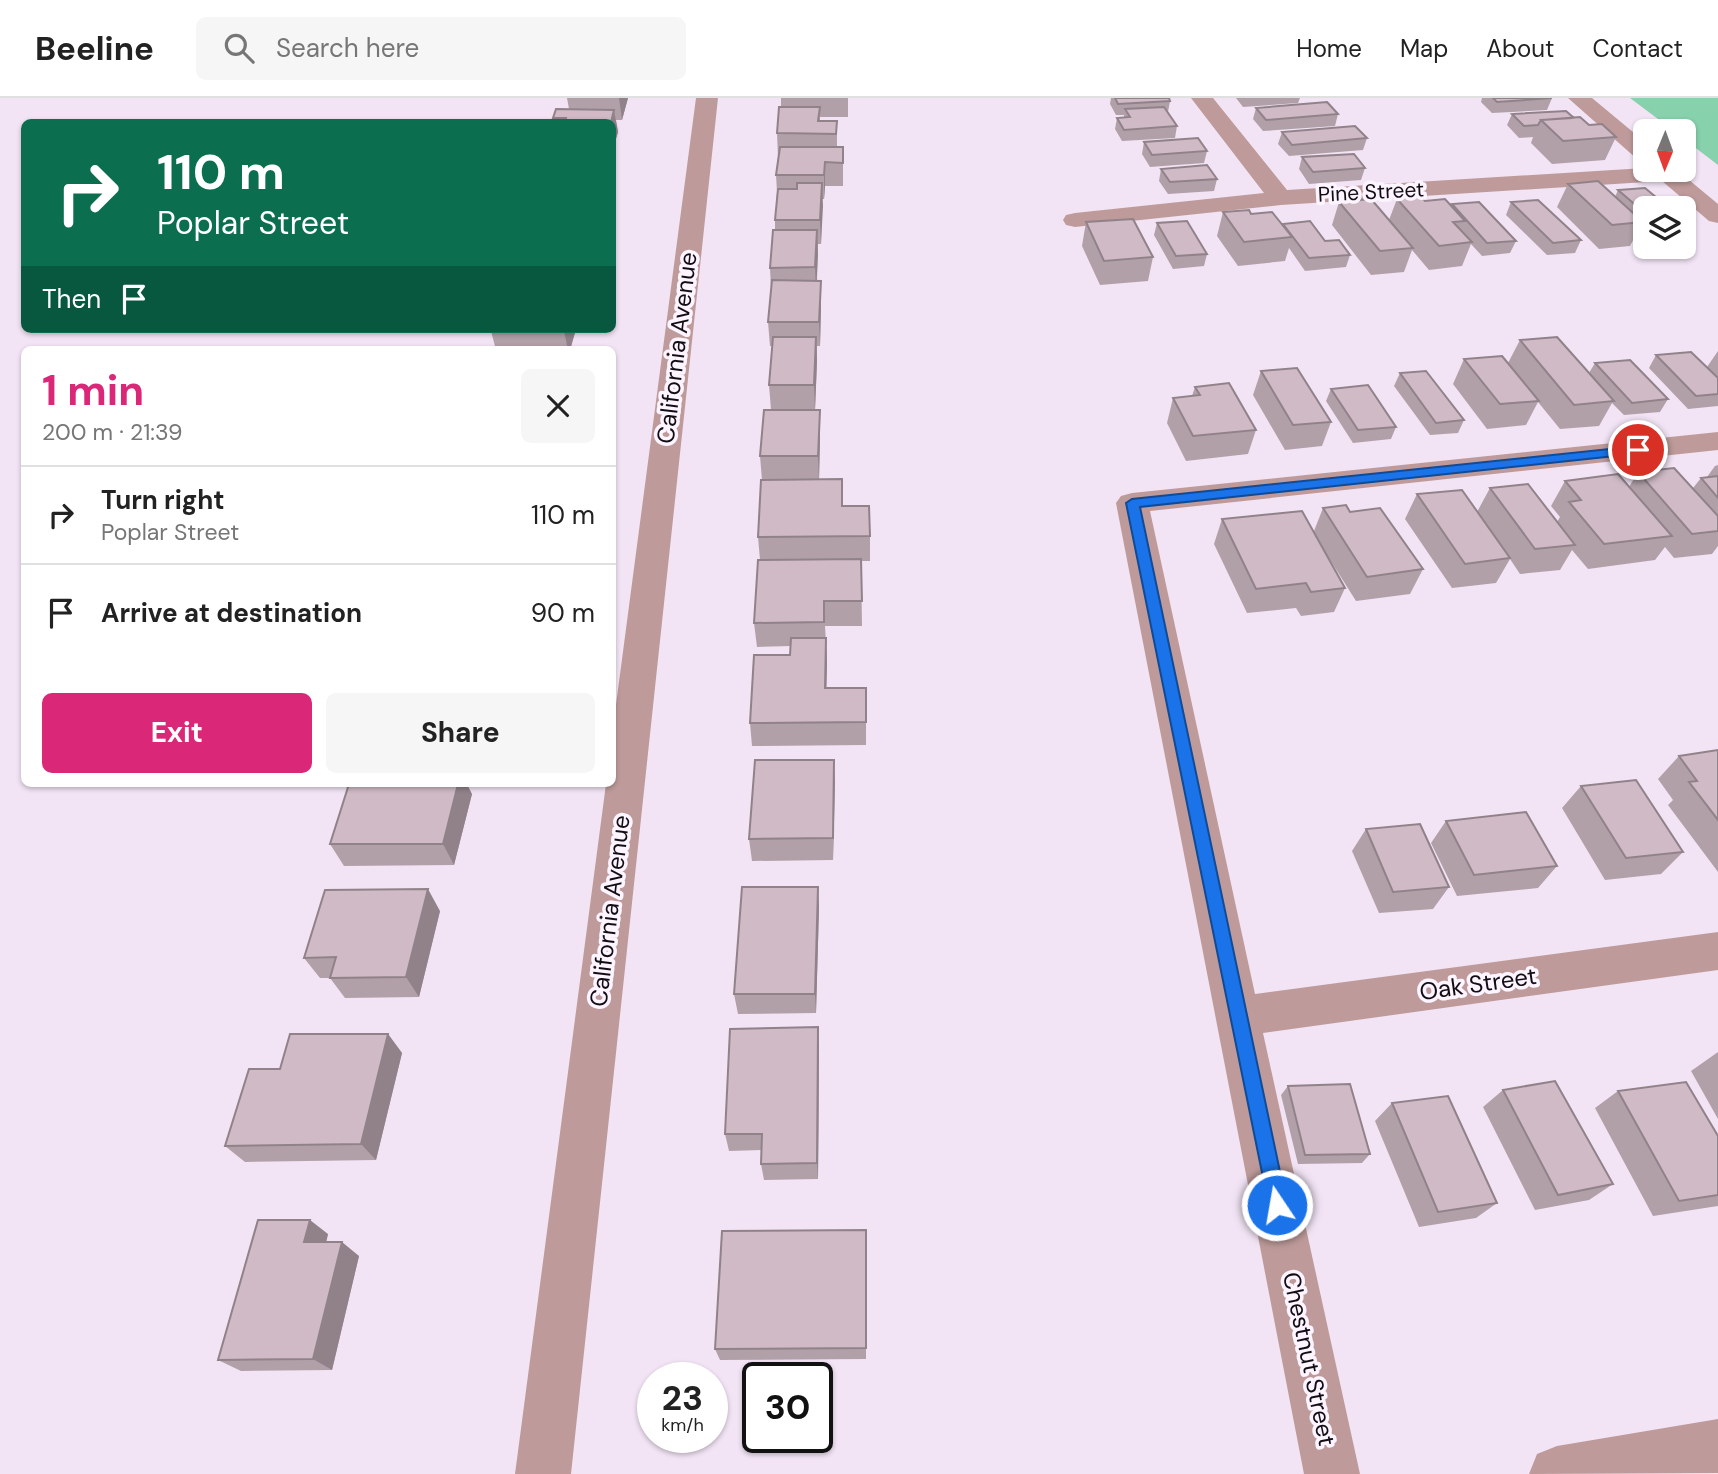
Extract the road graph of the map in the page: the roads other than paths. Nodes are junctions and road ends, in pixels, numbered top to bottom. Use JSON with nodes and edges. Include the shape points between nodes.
{"nodes":[{"id":1,"x":707,"y":98,"type":"edge"},
{"id":2,"x":1202,"y":98,"type":"edge"},
{"id":3,"x":1579,"y":98,"type":"edge"},
{"id":4,"x":1633,"y":144,"type":"edge"},
{"id":5,"x":1633,"y":174,"type":"edge"},
{"id":6,"x":1678,"y":182,"type":"edge"},
{"id":7,"x":1280,"y":198,"type":"junction"},
{"id":8,"x":1718,"y":216,"type":"edge"},
{"id":9,"x":1075,"y":220,"type":"dead end"},
{"id":10,"x":1718,"y":442,"type":"edge"},
{"id":11,"x":1718,"y":951,"type":"edge"},
{"id":12,"x":1238,"y":1016,"type":"junction"},
{"id":13,"x":1718,"y":1446,"type":"edge"},
{"id":14,"x":543,"y":1474,"type":"edge"},
{"id":15,"x":1332,"y":1474,"type":"edge"},
{"id":16,"x":1557,"y":1474,"type":"edge"}],
"edges":[{"from":1,"to":14,"type":"street","name":"California Avenue"},
{"from":2,"to":7,"type":"street"},
{"from":3,"to":4,"type":"street"},
{"from":5,"to":7,"type":"street","name":"Pine Street"},
{"from":6,"to":8,"type":"street"},
{"from":7,"to":9,"type":"street","name":"Pine Street"},
{"from":10,"to":12,"type":"street","name":"Chestnut Street","via":[[1132,503]]},
{"from":11,"to":12,"type":"street","name":"Oak Street"},
{"from":12,"to":15,"type":"street","name":"Chestnut Street"},
{"from":13,"to":16,"type":"street"}]}
